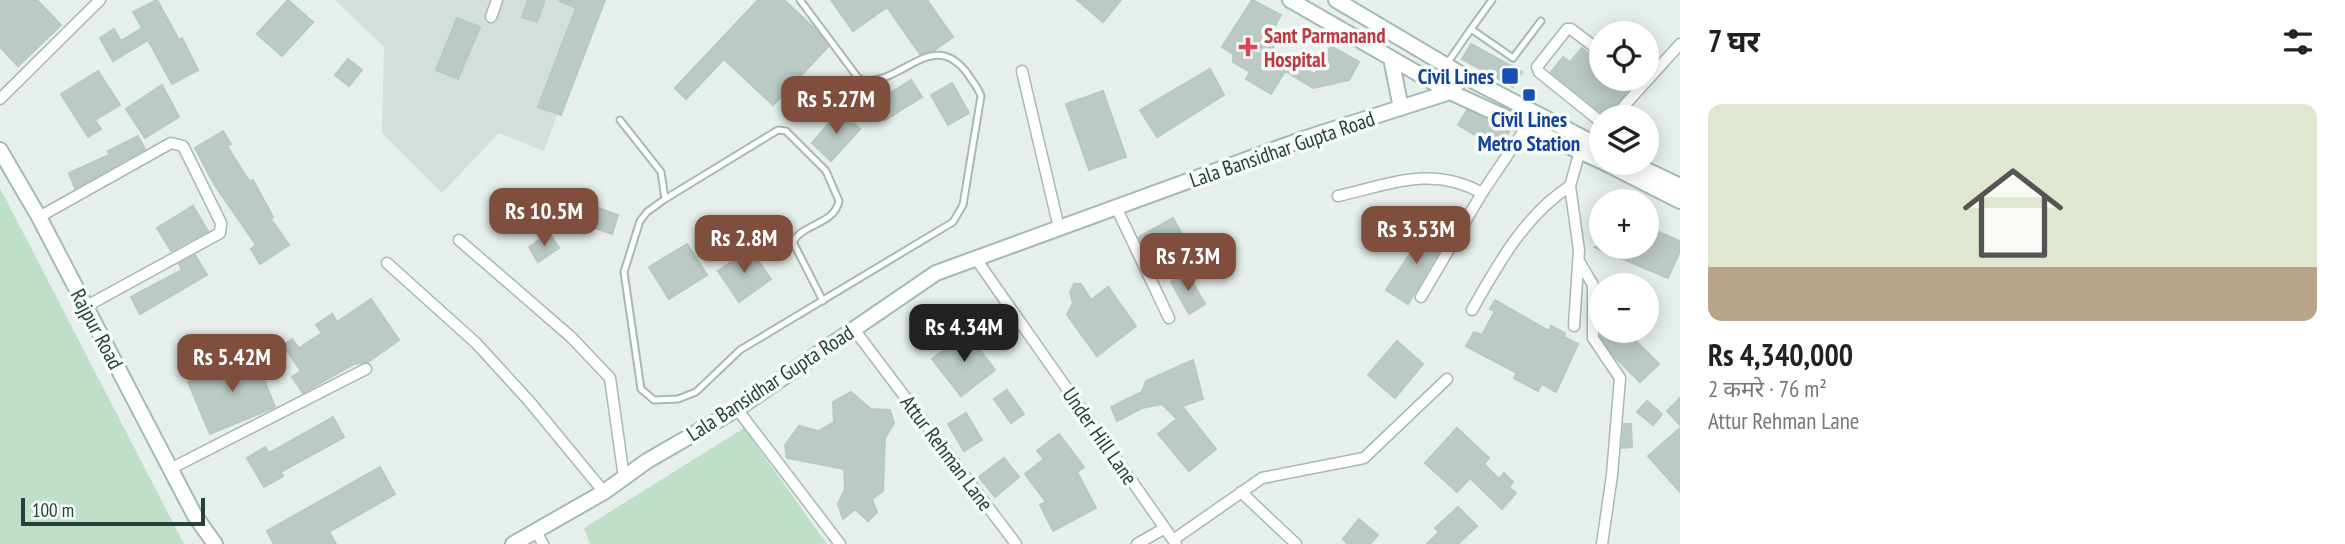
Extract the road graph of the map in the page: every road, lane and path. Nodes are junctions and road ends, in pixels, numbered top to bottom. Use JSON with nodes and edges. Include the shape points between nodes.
{"nodes":[{"id":1,"x":100,"y":0,"type":"edge"},
{"id":2,"x":497,"y":0,"type":"edge"},
{"id":3,"x":800,"y":0,"type":"edge"},
{"id":4,"x":1290,"y":0,"type":"edge"},
{"id":5,"x":1336,"y":0,"type":"edge"},
{"id":6,"x":1492,"y":0,"type":"edge"},
{"id":7,"x":491,"y":17,"type":"dead end"},
{"id":8,"x":1542,"y":20,"type":"dead end"},
{"id":9,"x":1471,"y":29,"type":"junction"},
{"id":10,"x":1589,"y":43,"type":"edge"},
{"id":11,"x":1680,"y":44,"type":"edge"},
{"id":12,"x":1391,"y":58,"type":"junction"},
{"id":13,"x":1659,"y":63,"type":"edge"},
{"id":14,"x":1446,"y":65,"type":"junction"},
{"id":15,"x":1022,"y":71,"type":"dead end"},
{"id":16,"x":1464,"y":76,"type":"junction"},
{"id":17,"x":1450,"y":92,"type":"junction"},
{"id":18,"x":0,"y":99,"type":"edge"},
{"id":19,"x":1401,"y":108,"type":"junction"},
{"id":20,"x":1589,"y":112,"type":"edge"},
{"id":21,"x":620,"y":120,"type":"dead end"},
{"id":22,"x":1527,"y":126,"type":"junction"},
{"id":23,"x":1589,"y":141,"type":"edge"},
{"id":24,"x":1589,"y":142,"type":"edge"},
{"id":25,"x":0,"y":150,"type":"edge"},
{"id":26,"x":1589,"y":150,"type":"edge"},
{"id":27,"x":1629,"y":175,"type":"edge"},
{"id":28,"x":1656,"y":175,"type":"edge"},
{"id":29,"x":1570,"y":186,"type":"junction"},
{"id":30,"x":1680,"y":187,"type":"edge"},
{"id":31,"x":1482,"y":193,"type":"junction"},
{"id":32,"x":1338,"y":196,"type":"dead end"},
{"id":33,"x":665,"y":199,"type":"junction"},
{"id":34,"x":1680,"y":201,"type":"edge"},
{"id":35,"x":1116,"y":207,"type":"junction"},
{"id":36,"x":39,"y":217,"type":"junction"},
{"id":37,"x":1059,"y":228,"type":"junction"},
{"id":38,"x":459,"y":240,"type":"dead end"},
{"id":39,"x":976,"y":259,"type":"junction"},
{"id":40,"x":1579,"y":261,"type":"junction"},
{"id":41,"x":387,"y":262,"type":"dead end"},
{"id":42,"x":1421,"y":297,"type":"dead end"},
{"id":43,"x":823,"y":301,"type":"junction"},
{"id":44,"x":85,"y":307,"type":"junction"},
{"id":45,"x":1472,"y":310,"type":"dead end"},
{"id":46,"x":1169,"y":318,"type":"dead end"},
{"id":47,"x":1574,"y":326,"type":"dead end"},
{"id":48,"x":853,"y":328,"type":"junction"},
{"id":49,"x":366,"y":369,"type":"dead end"},
{"id":50,"x":1447,"y":379,"type":"dead end"},
{"id":51,"x":737,"y":409,"type":"junction"},
{"id":52,"x":170,"y":469,"type":"junction"},
{"id":53,"x":624,"y":478,"type":"junction"},
{"id":54,"x":604,"y":492,"type":"junction"},
{"id":55,"x":1241,"y":492,"type":"junction"},
{"id":56,"x":1164,"y":528,"type":"junction"},
{"id":57,"x":539,"y":538,"type":"edge"},
{"id":58,"x":1175,"y":542,"type":"edge"},
{"id":59,"x":215,"y":544,"type":"edge"},
{"id":60,"x":513,"y":544,"type":"edge"},
{"id":61,"x":840,"y":544,"type":"edge"},
{"id":62,"x":1016,"y":544,"type":"edge"},
{"id":63,"x":1138,"y":544,"type":"edge"},
{"id":64,"x":1296,"y":544,"type":"edge"},
{"id":65,"x":1602,"y":544,"type":"edge"}],
"edges":[{"from":1,"to":18,"type":"street"},
{"from":2,"to":7,"type":"street"},
{"from":3,"to":43,"type":"lane","via":[[859,79],[875,79],[942,54],[963,68],[981,96],[963,205],[953,222]]},
{"from":4,"to":12,"type":"street"},
{"from":5,"to":14,"type":"street"},
{"from":6,"to":9,"type":"lane"},
{"from":8,"to":9,"type":"lane","via":[[1513,58]]},
{"from":9,"to":14,"type":"lane"},
{"from":10,"to":20,"type":"street","via":[[1567,29],[1537,67]]},
{"from":11,"to":13,"type":"street"},
{"from":12,"to":17,"type":"street"},
{"from":12,"to":19,"type":"street"},
{"from":14,"to":16,"type":"street"},
{"from":15,"to":37,"type":"street"},
{"from":16,"to":17,"type":"street"},
{"from":16,"to":23,"type":"street"},
{"from":17,"to":19,"type":"street","name":"Lala Bansidhar Gupta Road"},
{"from":17,"to":22,"type":"street"},
{"from":19,"to":35,"type":"street","name":"Lala Bansidhar Gupta Road"},
{"from":21,"to":33,"type":"lane","via":[[661,172]]},
{"from":22,"to":24,"type":"street"},
{"from":22,"to":31,"type":"street"},
{"from":25,"to":36,"type":"street","name":"Rajpur Road"},
{"from":26,"to":29,"type":"street"},
{"from":27,"to":34,"type":"street"},
{"from":28,"to":30,"type":"street"},
{"from":29,"to":40,"type":"street"},
{"from":29,"to":45,"type":"street","via":[[1509,246]]},
{"from":31,"to":32,"type":"street","via":[[1460,180],[1426,176]]},
{"from":31,"to":42,"type":"street"},
{"from":33,"to":43,"type":"lane","via":[[769,134],[786,131],[826,171],[839,201],[831,215],[793,242]]},
{"from":33,"to":43,"type":"lane","via":[[640,221],[624,272],[638,381],[654,400],[687,397],[730,358]]},
{"from":35,"to":37,"type":"street","name":"Lala Bansidhar Gupta Road"},
{"from":35,"to":46,"type":"street"},
{"from":36,"to":44,"type":"street","name":"Rajpur Road"},
{"from":36,"to":44,"type":"street","via":[[171,143],[183,146],[221,223],[220,233]]},
{"from":37,"to":39,"type":"street","name":"Lala Bansidhar Gupta Road"},
{"from":38,"to":53,"type":"street","via":[[571,337],[610,378]]},
{"from":39,"to":48,"type":"street","name":"Lala Bansidhar Gupta Road","via":[[936,273]]},
{"from":39,"to":56,"type":"street","name":"Under Hill Lane"},
{"from":40,"to":47,"type":"street"},
{"from":40,"to":65,"type":"street","via":[[1593,285],[1592,338],[1620,378]]},
{"from":41,"to":54,"type":"street","via":[[475,343]]},
{"from":44,"to":52,"type":"street","name":"Rajpur Road"},
{"from":48,"to":51,"type":"street","name":"Lala Bansidhar Gupta Road"},
{"from":48,"to":62,"type":"street","name":"Attur Rehman Lane"},
{"from":49,"to":52,"type":"street"},
{"from":50,"to":55,"type":"street","via":[[1364,458],[1271,474]]},
{"from":51,"to":53,"type":"street","name":"Lala Bansidhar Gupta Road"},
{"from":51,"to":61,"type":"street"},
{"from":52,"to":59,"type":"street","name":"Rajpur Road"},
{"from":53,"to":54,"type":"street","name":"Lala Bansidhar Gupta Road"},
{"from":54,"to":57,"type":"street","name":"Lala Bansidhar Gupta Road"},
{"from":55,"to":58,"type":"street"},
{"from":55,"to":64,"type":"street"},
{"from":56,"to":58,"type":"street","name":"Under Hill Lane"},
{"from":56,"to":63,"type":"street"},
{"from":57,"to":60,"type":"street","name":"Lala Bansidhar Gupta Road"}]}
